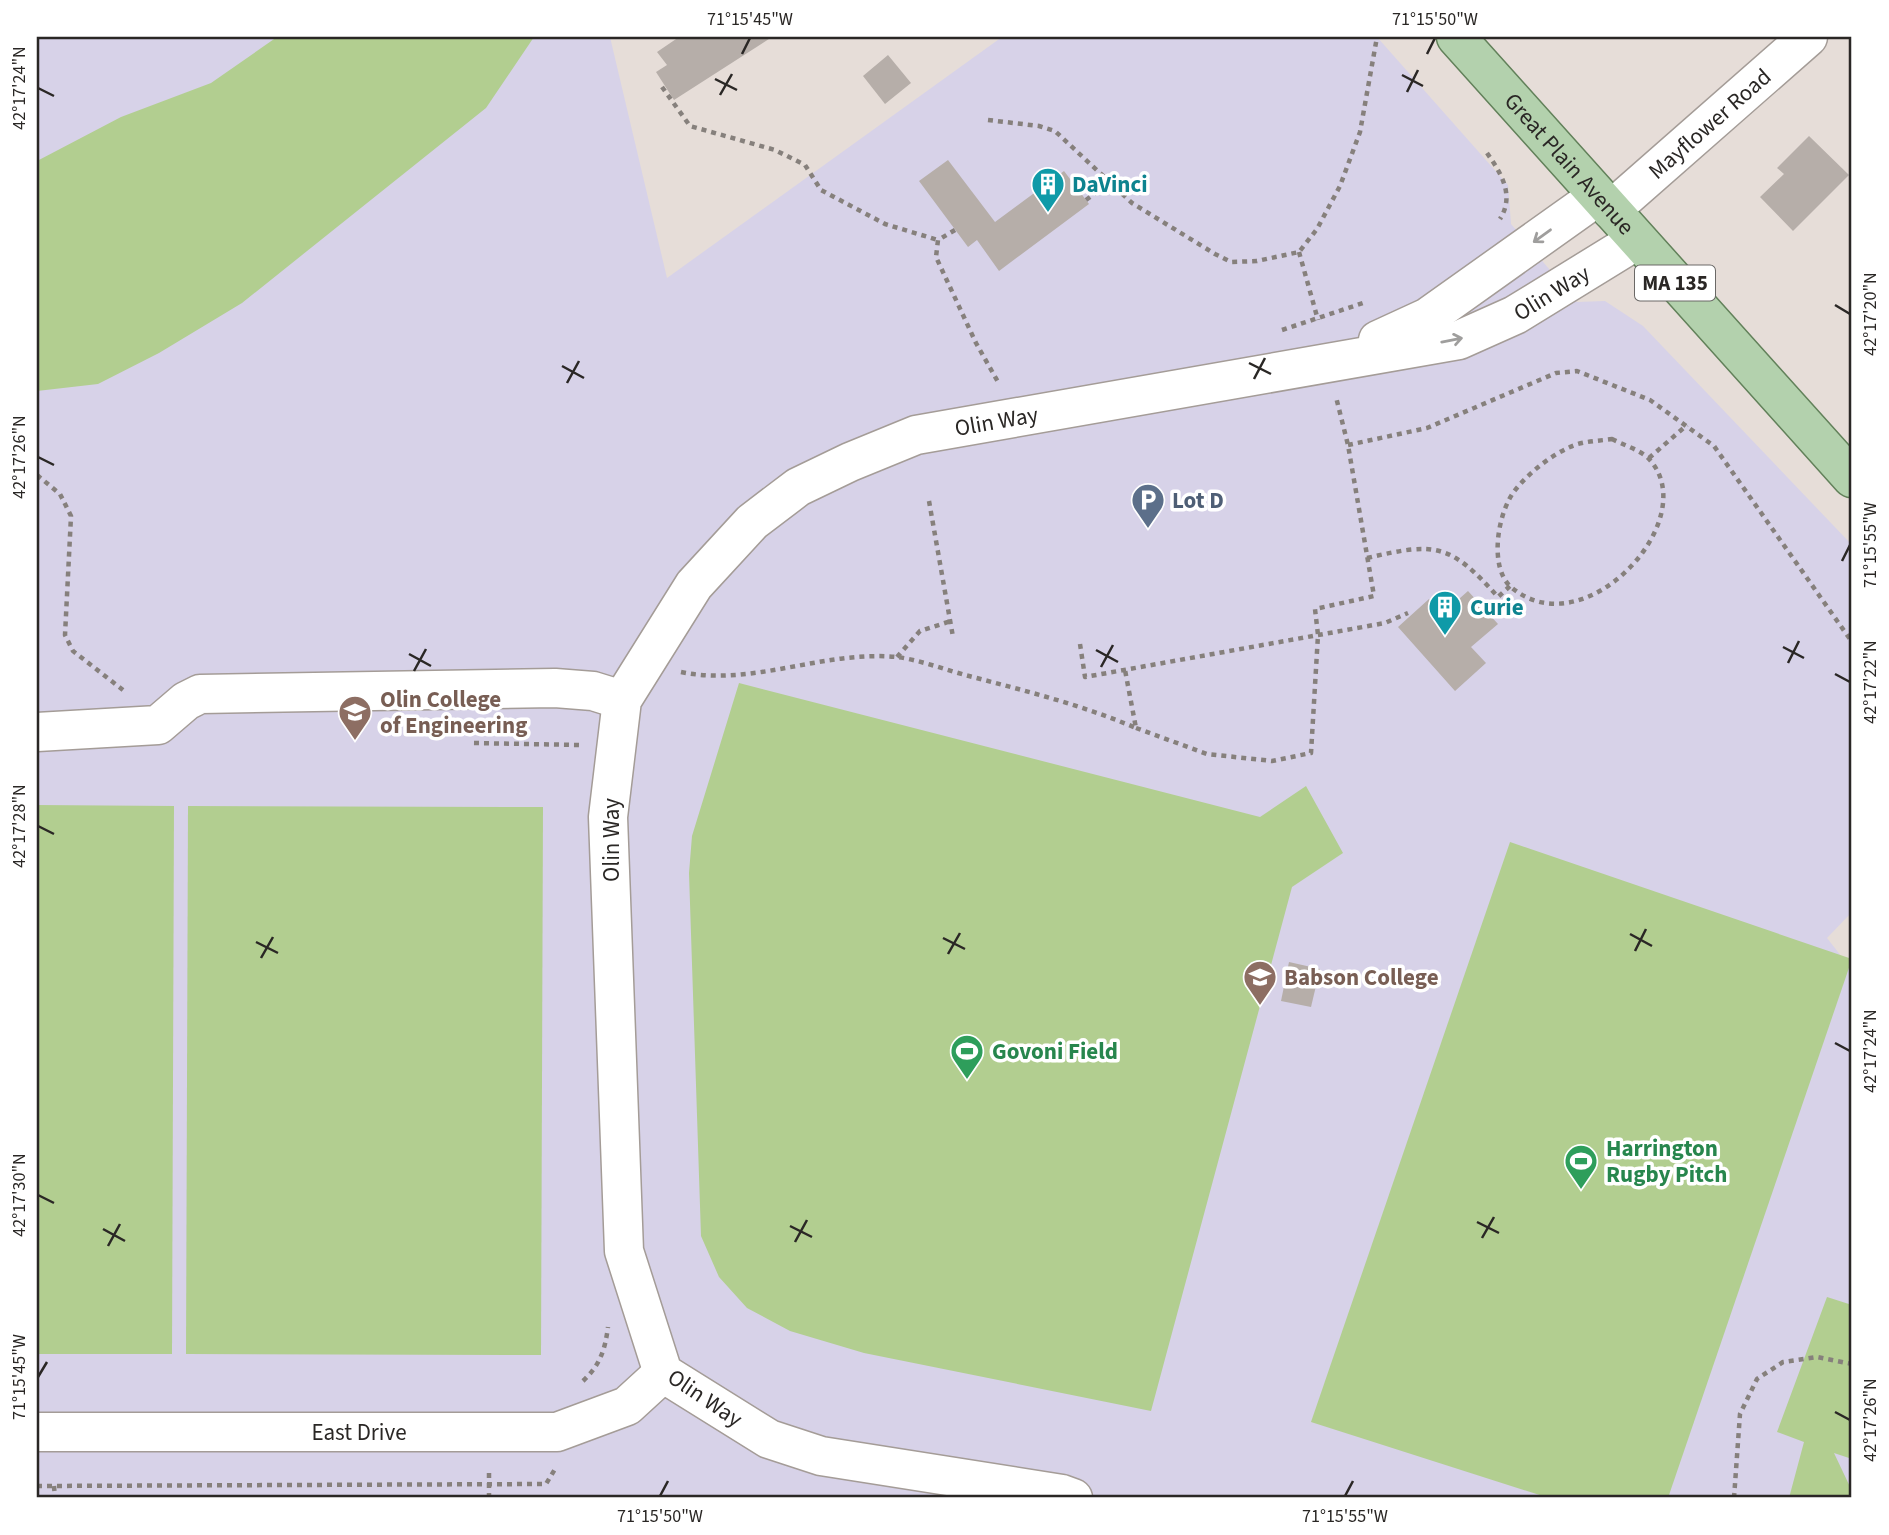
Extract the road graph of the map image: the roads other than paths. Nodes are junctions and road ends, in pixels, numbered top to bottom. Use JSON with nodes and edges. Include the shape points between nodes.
{"nodes":[{"id":1,"x":1456,"y":37,"type":"edge"},
{"id":2,"x":1808,"y":37,"type":"edge"},
{"id":3,"x":1604,"y":203,"type":"junction"},
{"id":4,"x":1637,"y":240,"type":"junction"},
{"id":5,"x":1334,"y":373,"type":"junction"},
{"id":6,"x":1852,"y":478,"type":"edge"},
{"id":7,"x":607,"y":695,"type":"junction"},
{"id":8,"x":37,"y":732,"type":"edge"},
{"id":9,"x":663,"y":1373,"type":"junction"},
{"id":10,"x":37,"y":1432,"type":"edge"},
{"id":11,"x":1073,"y":1498,"type":"edge"}],
"edges":[{"from":1,"to":3,"type":"main road","name":"Great Plain Avenue","number":"MA 135"},
{"from":2,"to":3,"type":"street","name":"Mayflower Road"},
{"from":3,"to":4,"type":"main road","name":"Great Plain Avenue","number":"MA 135"},
{"from":3,"to":5,"type":"street","name":"Olin Way","one_way":true},
{"from":5,"to":4,"type":"street","name":"Olin Way","one_way":true,"via":[[1484,330]]},
{"from":4,"to":6,"type":"main road","name":"Great Plain Avenue","number":"MA 135"},
{"from":5,"to":7,"type":"street","name":"Olin Way","via":[[1277,372],[916,435],[850,462],[798,487],[752,522],[694,585]]},
{"from":7,"to":8,"type":"street","via":[[555,688],[200,694],[166,720],[148,727]]},
{"from":7,"to":9,"type":"street","name":"Olin Way","via":[[624,1251]]},
{"from":9,"to":10,"type":"street","name":"East Drive","via":[[627,1406],[557,1432]]},
{"from":9,"to":11,"type":"street","name":"Olin Way","via":[[769,1440],[821,1456]]}]}
